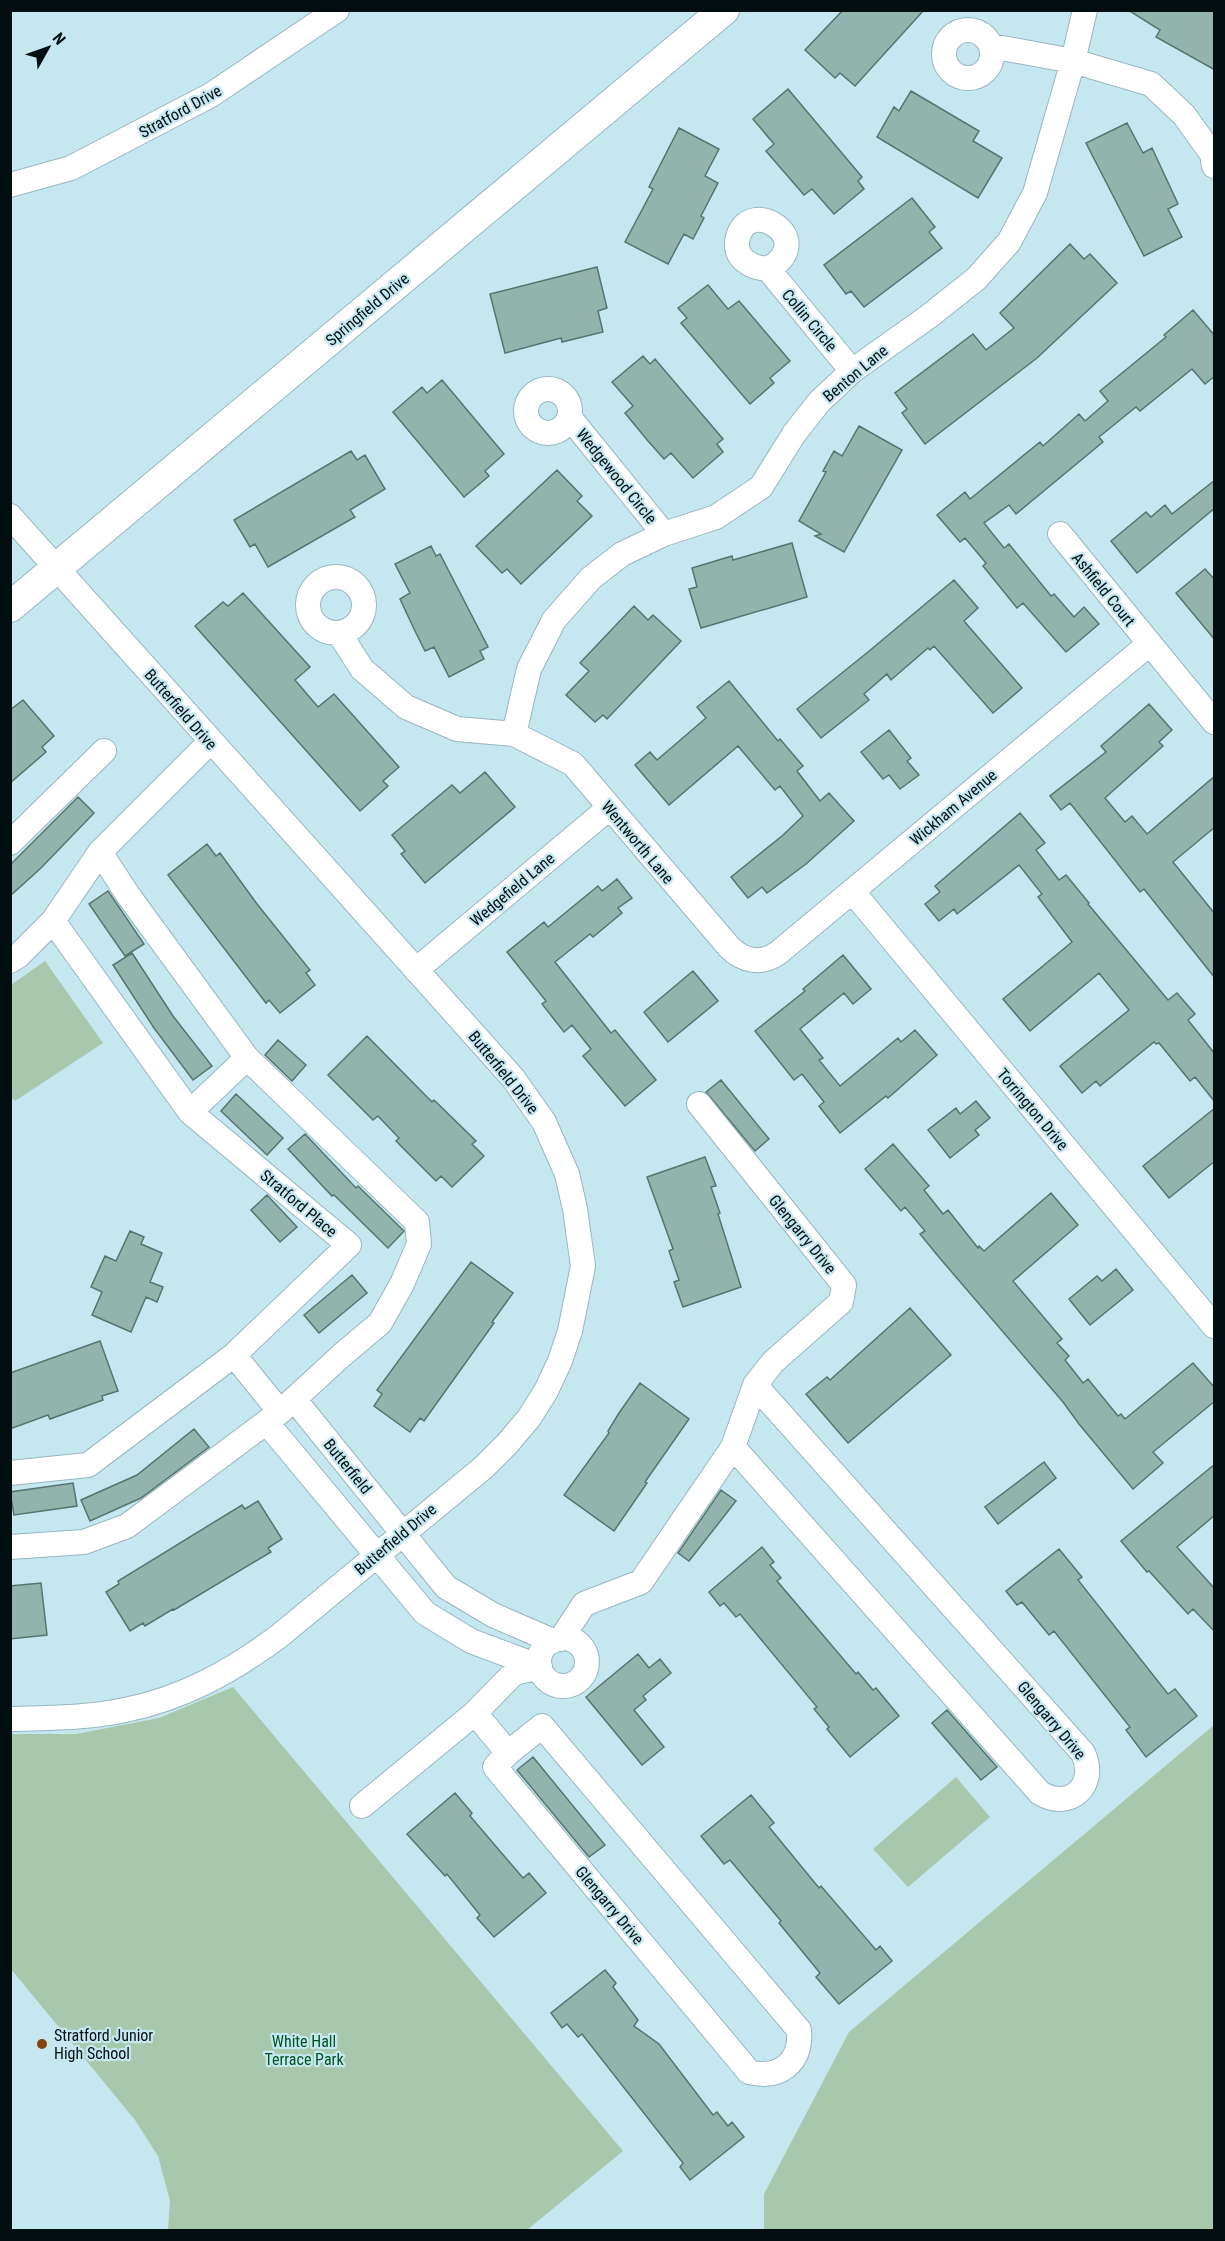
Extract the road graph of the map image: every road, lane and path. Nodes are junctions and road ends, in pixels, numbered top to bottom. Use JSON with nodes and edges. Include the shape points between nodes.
{"nodes":[{"id":1,"x":337,"y":10,"type":"edge"},
{"id":2,"x":724,"y":10,"type":"edge"},
{"id":3,"x":1085,"y":10,"type":"edge"},
{"id":4,"x":991,"y":46,"type":"dead end"},
{"id":5,"x":1073,"y":61,"type":"junction"},
{"id":6,"x":1215,"y":166,"type":"edge"},
{"id":7,"x":10,"y":185,"type":"edge"},
{"id":8,"x":768,"y":269,"type":"dead end"},
{"id":9,"x":852,"y":371,"type":"junction"},
{"id":10,"x":570,"y":418,"type":"dead end"},
{"id":11,"x":10,"y":516,"type":"edge"},
{"id":12,"x":664,"y":534,"type":"junction"},
{"id":13,"x":1060,"y":534,"type":"dead end"},
{"id":14,"x":58,"y":568,"type":"junction"},
{"id":15,"x":10,"y":607,"type":"edge"},
{"id":16,"x":339,"y":633,"type":"dead end"},
{"id":17,"x":1149,"y":644,"type":"junction"},
{"id":18,"x":1215,"y":722,"type":"edge"},
{"id":19,"x":514,"y":734,"type":"junction"},
{"id":20,"x":210,"y":742,"type":"junction"},
{"id":21,"x":104,"y":751,"type":"dead end"},
{"id":22,"x":609,"y":808,"type":"junction"},
{"id":23,"x":10,"y":843,"type":"edge"},
{"id":24,"x":100,"y":852,"type":"junction"},
{"id":25,"x":852,"y":891,"type":"junction"},
{"id":26,"x":53,"y":921,"type":"junction"},
{"id":27,"x":10,"y":961,"type":"edge"},
{"id":28,"x":753,"y":961,"type":"joint"},
{"id":29,"x":416,"y":969,"type":"junction"},
{"id":30,"x":247,"y":1058,"type":"junction"},
{"id":31,"x":699,"y":1104,"type":"dead end"},
{"id":32,"x":190,"y":1112,"type":"junction"},
{"id":33,"x":1215,"y":1326,"type":"edge"},
{"id":34,"x":234,"y":1355,"type":"junction"},
{"id":35,"x":755,"y":1385,"type":"junction"},
{"id":36,"x":280,"y":1411,"type":"junction"},
{"id":37,"x":733,"y":1447,"type":"junction"},
{"id":38,"x":10,"y":1473,"type":"edge"},
{"id":39,"x":402,"y":1533,"type":"junction"},
{"id":40,"x":10,"y":1547,"type":"edge"},
{"id":41,"x":376,"y":1554,"type":"junction"},
{"id":42,"x":557,"y":1640,"type":"junction"},
{"id":43,"x":540,"y":1667,"type":"junction"},
{"id":44,"x":475,"y":1713,"type":"junction"},
{"id":45,"x":10,"y":1719,"type":"edge"},
{"id":46,"x":508,"y":1753,"type":"junction"},
{"id":47,"x":362,"y":1806,"type":"dead end"}],
"edges":[{"from":1,"to":7,"type":"street","name":"Stratford Drive","via":[[211,95],[71,168]]},
{"from":2,"to":14,"type":"street","name":"Springfield Drive"},
{"from":3,"to":5,"type":"street","name":"Benton Lane"},
{"from":4,"to":5,"type":"street"},
{"from":5,"to":6,"type":"street","via":[[1151,84],[1184,115],[1212,154]]},
{"from":5,"to":9,"type":"street","name":"Benton Lane","via":[[1035,193],[1008,242],[976,279]]},
{"from":8,"to":9,"type":"street","name":"Collin Circle"},
{"from":9,"to":12,"type":"street","name":"Benton Lane","via":[[819,402],[761,487],[716,517]]},
{"from":10,"to":12,"type":"street","name":"Wedgewood Circle"},
{"from":11,"to":14,"type":"street","name":"Butterfield Drive"},
{"from":12,"to":19,"type":"street","name":"Benton Lane","via":[[622,554],[591,578],[554,620],[529,669]]},
{"from":13,"to":17,"type":"street","name":"Ashfield Court"},
{"from":14,"to":15,"type":"street","name":"Springfield Drive"},
{"from":14,"to":20,"type":"street","name":"Butterfield Drive"},
{"from":16,"to":19,"type":"street","via":[[362,669],[406,707],[457,729]]},
{"from":17,"to":18,"type":"street","name":"Ashfield Court"},
{"from":17,"to":25,"type":"street","name":"Wickham Avenue"},
{"from":19,"to":22,"type":"street","name":"Wentworth Lane","via":[[573,764]]},
{"from":20,"to":24,"type":"street"},
{"from":20,"to":29,"type":"street","name":"Butterfield Drive"},
{"from":21,"to":23,"type":"street"},
{"from":22,"to":28,"type":"street","name":"Wentworth Lane","via":[[729,947],[738,956]]},
{"from":22,"to":29,"type":"street","name":"Wedgefield Lane"},
{"from":24,"to":26,"type":"street"},
{"from":24,"to":30,"type":"street"},
{"from":25,"to":28,"type":"street","name":"Wickham Avenue","via":[[774,956]]},
{"from":25,"to":33,"type":"street","name":"Torrington Drive"},
{"from":26,"to":27,"type":"street"},
{"from":26,"to":32,"type":"street","name":"Stratford Place"},
{"from":29,"to":39,"type":"street","name":"Butterfield Drive","via":[[513,1078],[544,1122],[567,1174],[583,1266],[560,1361],[529,1418],[483,1467]]},
{"from":30,"to":32,"type":"street"},
{"from":30,"to":36,"type":"street","via":[[417,1222],[419,1244],[380,1323]]},
{"from":31,"to":35,"type":"street","name":"Glengarry Drive","via":[[844,1285],[841,1302],[773,1362]]},
{"from":32,"to":34,"type":"street","name":"Stratford Place","via":[[349,1245]]},
{"from":34,"to":36,"type":"street","name":"Butterfield"},
{"from":34,"to":38,"type":"street","name":"Stratford Place","via":[[88,1464]]},
{"from":35,"to":37,"type":"street","name":"Glengarry Drive"},
{"from":35,"to":37,"type":"street","name":"Glengarry Drive","via":[[1083,1753],[1089,1771],[1082,1788],[1067,1798],[1048,1797],[1040,1792]]},
{"from":36,"to":39,"type":"street","name":"Butterfield"},
{"from":36,"to":40,"type":"street","via":[[127,1526],[84,1542]]},
{"from":36,"to":41,"type":"street","name":"Butterfield"},
{"from":37,"to":42,"type":"street","name":"Glengarry Drive","via":[[640,1581],[584,1604]]},
{"from":39,"to":41,"type":"street","name":"Butterfield Drive"},
{"from":39,"to":42,"type":"street","via":[[446,1587],[493,1615]]},
{"from":41,"to":43,"type":"street","via":[[425,1613],[471,1641]]},
{"from":41,"to":45,"type":"street","name":"Butterfield Drive","via":[[242,1663],[179,1695],[124,1711]]},
{"from":42,"to":43,"type":"street","name":"Glengarry Drive","via":[[542,1651]]},
{"from":42,"to":43,"type":"street","via":[[576,1642],[585,1654],[582,1676],[562,1686],[548,1680]]},
{"from":43,"to":44,"type":"street","via":[[514,1673]]},
{"from":44,"to":46,"type":"street"},
{"from":44,"to":47,"type":"street"},
{"from":46,"to":46,"type":"street","name":"Glengarry Drive","via":[[495,1767],[749,2072],[771,2074],[791,2062],[800,2041],[799,2030],[542,1726]]}]}
